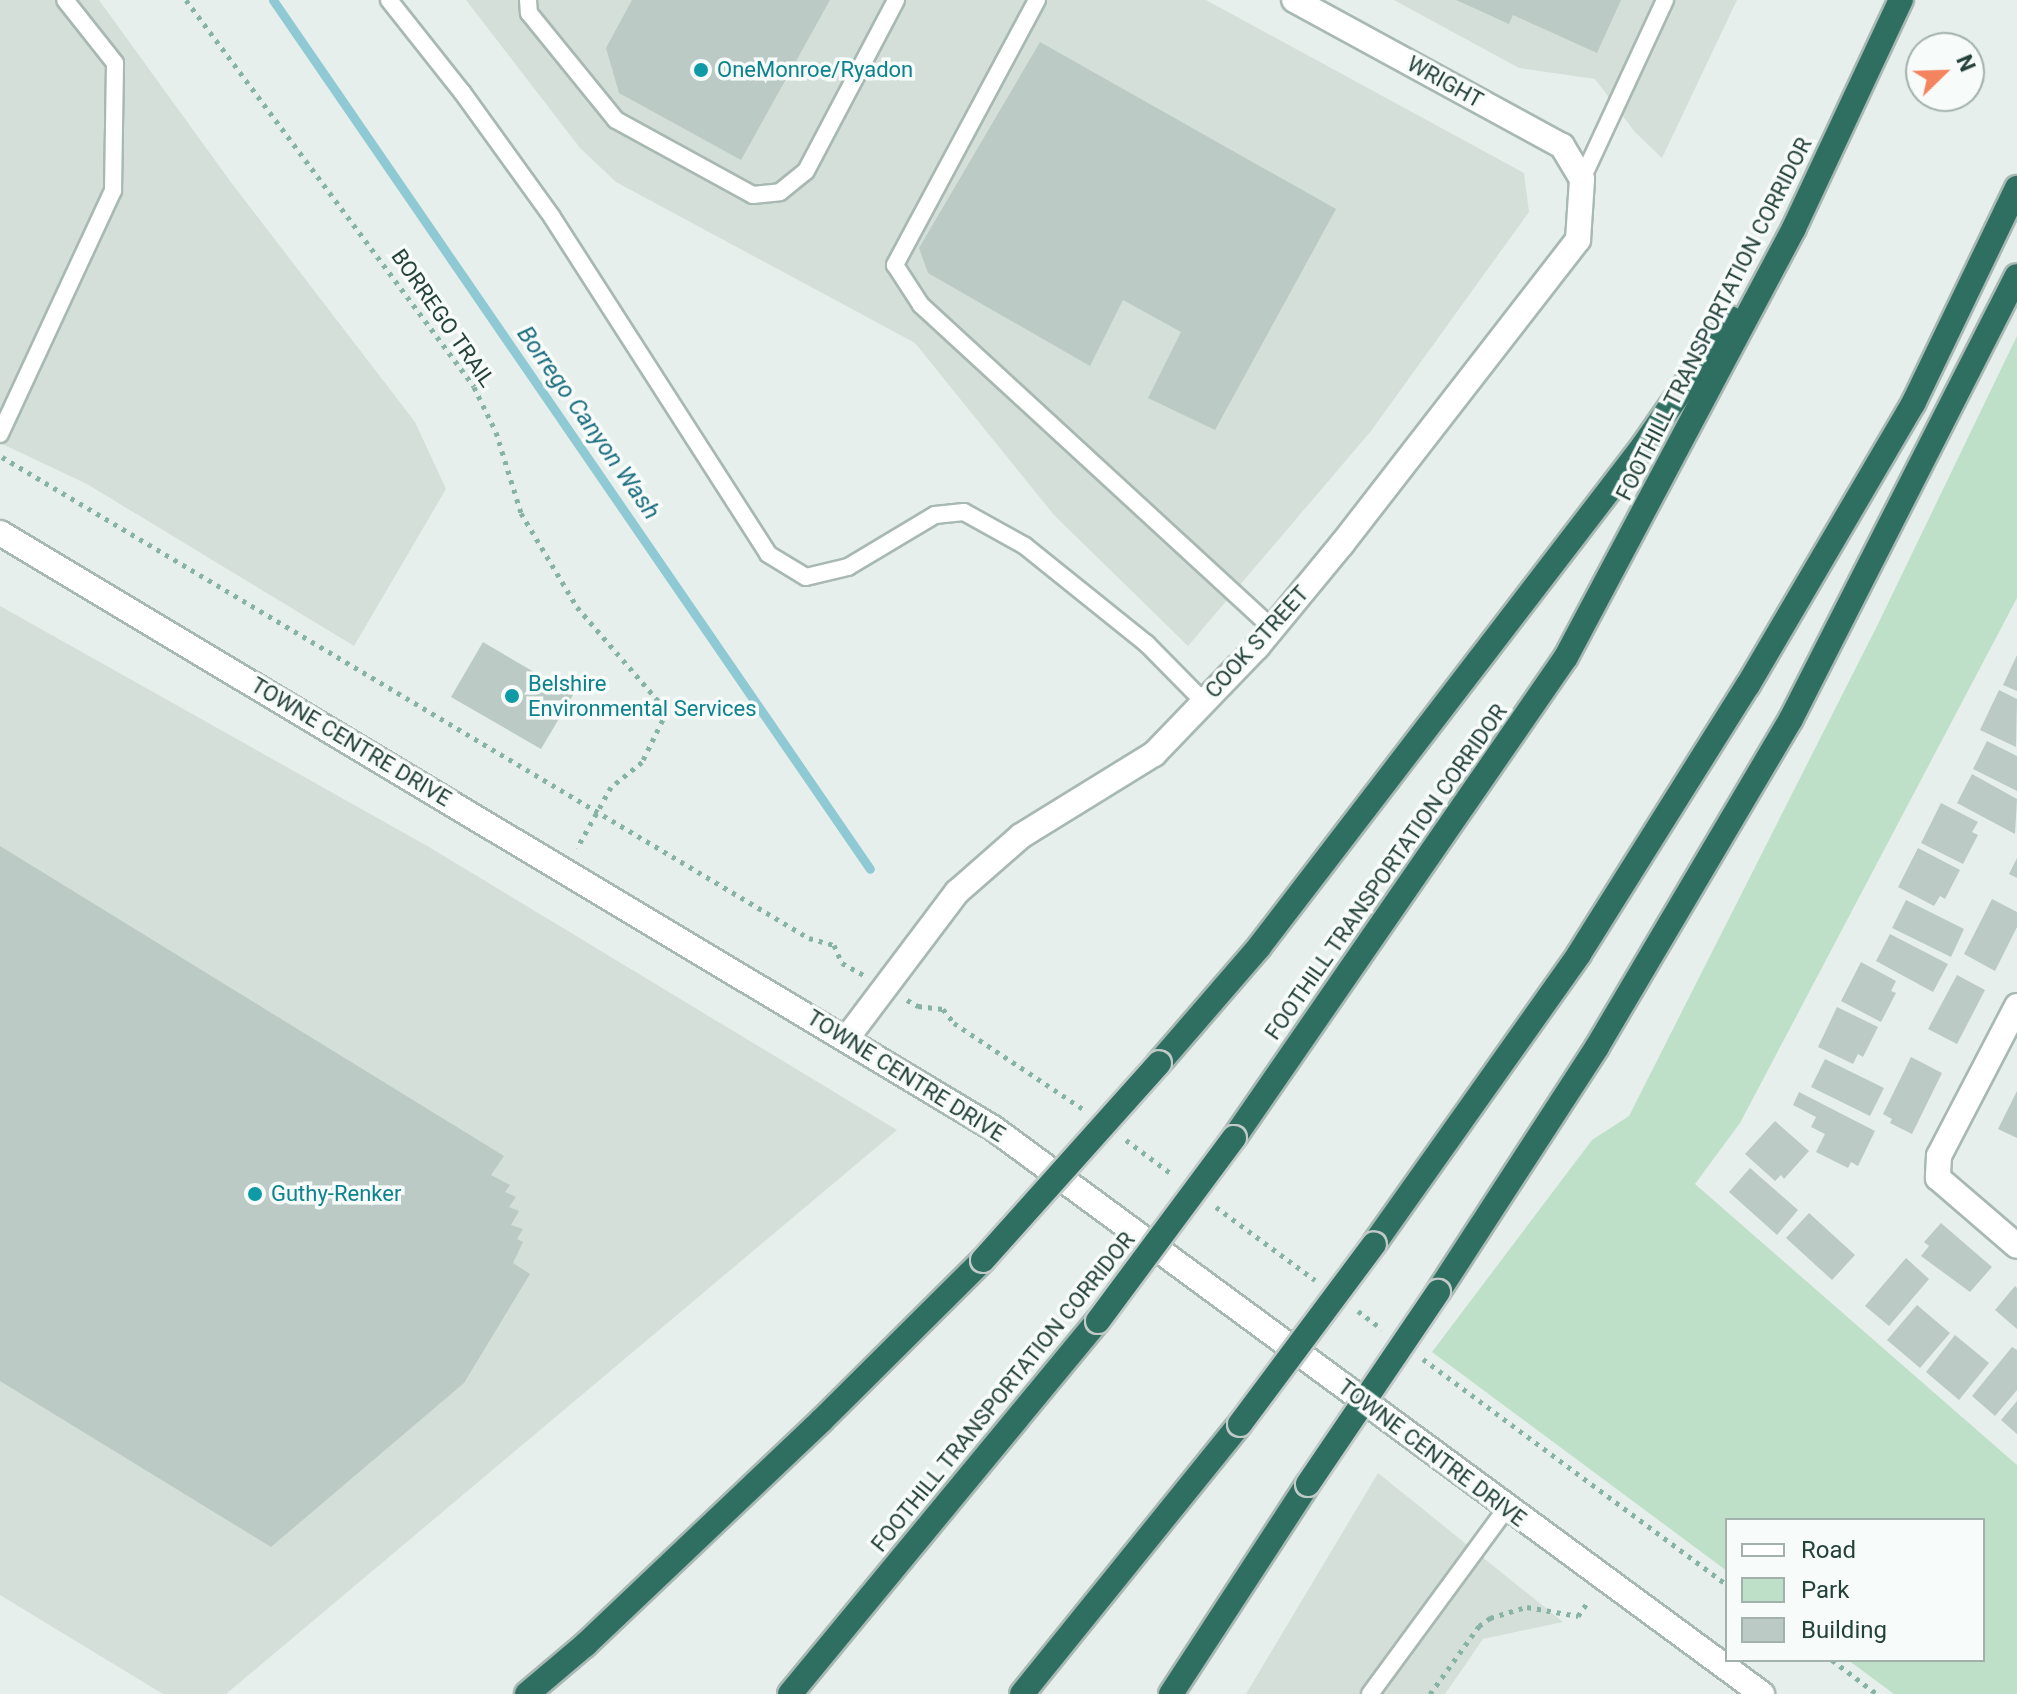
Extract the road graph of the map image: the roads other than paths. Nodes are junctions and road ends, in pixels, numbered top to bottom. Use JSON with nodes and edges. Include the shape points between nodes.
{"nodes":[{"id":1,"x":65,"y":0,"type":"edge"},
{"id":2,"x":389,"y":0,"type":"edge"},
{"id":3,"x":528,"y":0,"type":"edge"},
{"id":4,"x":896,"y":0,"type":"edge"},
{"id":5,"x":1037,"y":0,"type":"edge"},
{"id":6,"x":1294,"y":0,"type":"edge"},
{"id":7,"x":1665,"y":0,"type":"edge"},
{"id":8,"x":1901,"y":0,"type":"edge"},
{"id":9,"x":1582,"y":179,"type":"junction"},
{"id":10,"x":2017,"y":188,"type":"edge"},
{"id":11,"x":1794,"y":228,"type":"junction"},
{"id":12,"x":2017,"y":276,"type":"edge"},
{"id":13,"x":0,"y":434,"type":"edge"},
{"id":14,"x":0,"y":533,"type":"edge"},
{"id":15,"x":1272,"y":628,"type":"junction"},
{"id":16,"x":1204,"y":702,"type":"junction"},
{"id":17,"x":2017,"y":1006,"type":"edge"},
{"id":18,"x":847,"y":1038,"type":"junction"},
{"id":19,"x":2017,"y":1246,"type":"edge"},
{"id":20,"x":1506,"y":1509,"type":"junction"},
{"id":21,"x":585,"y":1645,"type":"junction"},
{"id":22,"x":527,"y":1694,"type":"edge"},
{"id":23,"x":547,"y":1694,"type":"edge"},
{"id":24,"x":790,"y":1694,"type":"edge"},
{"id":25,"x":1022,"y":1694,"type":"edge"},
{"id":26,"x":1171,"y":1694,"type":"edge"},
{"id":27,"x":1370,"y":1694,"type":"edge"},
{"id":28,"x":1762,"y":1694,"type":"edge"}],
"edges":[{"from":1,"to":13,"type":"lane","via":[[115,63],[113,191]]},
{"from":2,"to":16,"type":"lane","via":[[552,217],[768,554],[806,577],[820,574],[848,567],[935,515],[964,512],[1025,546],[1147,644]]},
{"from":3,"to":4,"type":"lane","via":[[529,13],[616,120],[753,195],[780,192],[806,171]]},
{"from":5,"to":15,"type":"lane","via":[[895,265],[921,305]]},
{"from":6,"to":9,"type":"street","name":"WRIGHT","via":[[1562,146]]},
{"from":7,"to":9,"type":"lane"},
{"from":8,"to":11,"type":"highway","name":"FOOTHILL TRANSPORTATION CORRIDOR"},
{"from":9,"to":15,"type":"street","name":"COOK STREET","via":[[1578,240]]},
{"from":10,"to":25,"type":"highway","bridge":true,"via":[[1913,404],[1748,685],[1579,954],[1240,1424]]},
{"from":11,"to":21,"type":"highway","bridge":true,"via":[[1643,446],[1259,947],[983,1260]]},
{"from":11,"to":24,"type":"highway","name":"FOOTHILL TRANSPORTATION CORRIDOR","bridge":true,"via":[[1566,657],[1234,1138],[1098,1321]]},
{"from":12,"to":26,"type":"highway","bridge":true,"via":[[1791,719],[1597,1047]]},
{"from":14,"to":18,"type":"street","name":"TOWNE CENTRE DRIVE"},
{"from":15,"to":16,"type":"street","name":"COOK STREET"},
{"from":16,"to":18,"type":"street","name":"COOK STREET","via":[[1154,754],[1021,836],[957,892]]},
{"from":17,"to":19,"type":"street","via":[[1939,1156],[1938,1178]]},
{"from":18,"to":20,"type":"street","name":"TOWNE CENTRE DRIVE","via":[[993,1128]]},
{"from":20,"to":27,"type":"lane"},
{"from":20,"to":28,"type":"street","name":"TOWNE CENTRE DRIVE"},
{"from":21,"to":22,"type":"highway"},
{"from":21,"to":23,"type":"highway"}]}
